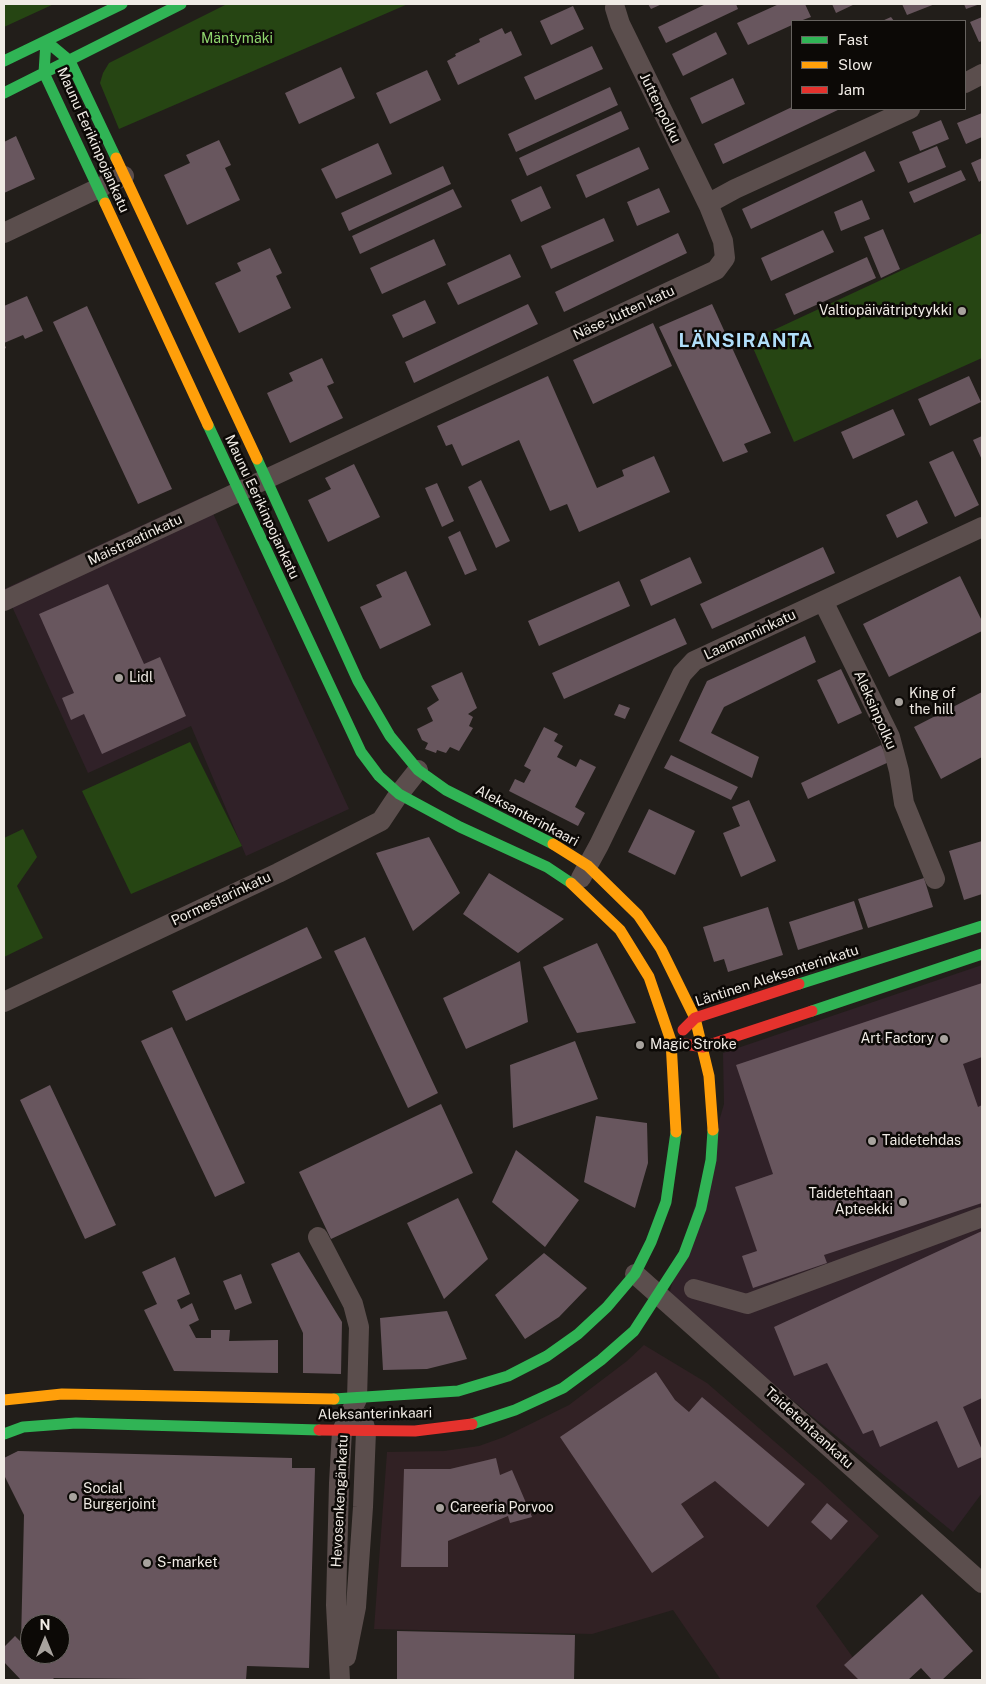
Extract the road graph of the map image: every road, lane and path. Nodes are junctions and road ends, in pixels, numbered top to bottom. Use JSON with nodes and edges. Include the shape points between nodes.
{"nodes":[{"id":1,"x":122,"y":4,"type":"edge"},
{"id":2,"x":181,"y":4,"type":"edge"},
{"id":3,"x":615,"y":8,"type":"dead end"},
{"id":4,"x":46,"y":41,"type":"junction"},
{"id":5,"x":4,"y":61,"type":"edge"},
{"id":6,"x":70,"y":61,"type":"junction"},
{"id":7,"x":44,"y":74,"type":"junction"},
{"id":8,"x":982,"y":74,"type":"edge"},
{"id":9,"x":966,"y":82,"type":"edge"},
{"id":10,"x":4,"y":92,"type":"edge"},
{"id":11,"x":908,"y":110,"type":"edge"},
{"id":12,"x":124,"y":176,"type":"junction"},
{"id":13,"x":98,"y":190,"type":"junction"},
{"id":14,"x":709,"y":206,"type":"junction"},
{"id":15,"x":4,"y":233,"type":"edge"},
{"id":16,"x":266,"y":480,"type":"junction"},
{"id":17,"x":239,"y":492,"type":"junction"},
{"id":18,"x":982,"y":527,"type":"edge"},
{"id":19,"x":4,"y":600,"type":"edge"},
{"id":20,"x":823,"y":602,"type":"junction"},
{"id":21,"x":418,"y":770,"type":"junction"},
{"id":22,"x":398,"y":794,"type":"junction"},
{"id":23,"x":588,"y":866,"type":"junction"},
{"id":24,"x":935,"y":879,"type":"dead end"},
{"id":25,"x":576,"y":886,"type":"junction"},
{"id":26,"x":982,"y":926,"type":"edge"},
{"id":27,"x":982,"y":954,"type":"edge"},
{"id":28,"x":4,"y":1002,"type":"edge"},
{"id":29,"x":695,"y":1018,"type":"junction"},
{"id":30,"x":671,"y":1041,"type":"junction"},
{"id":31,"x":703,"y":1047,"type":"junction"},
{"id":32,"x":982,"y":1218,"type":"edge"},
{"id":33,"x":318,"y":1238,"type":"dead end"},
{"id":34,"x":635,"y":1274,"type":"junction"},
{"id":35,"x":694,"y":1289,"type":"dead end"},
{"id":36,"x":659,"y":1295,"type":"junction"},
{"id":37,"x":356,"y":1399,"type":"junction"},
{"id":38,"x":4,"y":1400,"type":"edge"},
{"id":39,"x":342,"y":1431,"type":"junction"},
{"id":40,"x":366,"y":1431,"type":"junction"},
{"id":41,"x":4,"y":1434,"type":"edge"},
{"id":42,"x":982,"y":1582,"type":"edge"},
{"id":43,"x":340,"y":1680,"type":"edge"}],
"edges":[{"from":1,"to":4,"type":"street"},
{"from":2,"to":6,"type":"street"},
{"from":3,"to":14,"type":"street","name":"Juttenpolku","via":[[624,33]]},
{"from":4,"to":5,"type":"street"},
{"from":4,"to":6,"type":"street","name":"Maunu Eerikinpojankatu"},
{"from":4,"to":7,"type":"street","name":"Maunu Eerikinpojankatu"},
{"from":6,"to":7,"type":"street"},
{"from":6,"to":12,"type":"street","name":"Maunu Eerikinpojankatu"},
{"from":7,"to":10,"type":"street"},
{"from":7,"to":13,"type":"street","name":"Maunu Eerikinpojankatu"},
{"from":8,"to":9,"type":"street"},
{"from":11,"to":14,"type":"street","via":[[735,189]]},
{"from":12,"to":13,"type":"street"},
{"from":12,"to":16,"type":"street","name":"Maunu Eerikinpojankatu"},
{"from":13,"to":15,"type":"street"},
{"from":13,"to":17,"type":"street","name":"Maunu Eerikinpojankatu"},
{"from":14,"to":16,"type":"street","name":"Näse-Jutten katu","via":[[723,241],[725,258],[716,270]]},
{"from":16,"to":17,"type":"street","name":"Maistraatinkatu"},
{"from":16,"to":21,"type":"street","name":"Maunu Eerikinpojankatu","via":[[358,682],[390,736]]},
{"from":17,"to":19,"type":"street","name":"Maistraatinkatu"},
{"from":17,"to":22,"type":"street","name":"Maunu Eerikinpojankatu","via":[[361,752]]},
{"from":18,"to":20,"type":"street","name":"Laamanninkatu"},
{"from":20,"to":23,"type":"street","name":"Laamanninkatu","via":[[694,661],[682,674]]},
{"from":20,"to":24,"type":"street","name":"Aleksinpolku","via":[[890,737],[904,803]]},
{"from":21,"to":22,"type":"street","name":"Pormestarinkatu"},
{"from":21,"to":23,"type":"street","name":"Aleksanterinkaari","via":[[446,790],[546,839]]},
{"from":22,"to":25,"type":"street","name":"Aleksanterinkaari","via":[[547,867]]},
{"from":22,"to":28,"type":"street","name":"Pormestarinkatu","via":[[381,821]]},
{"from":23,"to":25,"type":"street","name":"Laamanninkatu"},
{"from":23,"to":29,"type":"street","name":"Aleksanterinkaari","via":[[638,915],[661,949]]},
{"from":25,"to":30,"type":"street","name":"Aleksanterinkaari","via":[[620,930],[636,953],[652,984]]},
{"from":26,"to":29,"type":"street","name":"Läntinen Aleksanterinkatu"},
{"from":27,"to":31,"type":"street"},
{"from":29,"to":30,"type":"street","name":"Läntinen Aleksanterinkatu"},
{"from":29,"to":31,"type":"street","name":"Aleksanterinkaari"},
{"from":30,"to":31,"type":"street"},
{"from":30,"to":34,"type":"street","name":"Aleksanterinkaari","via":[[676,1123],[672,1166],[666,1202]]},
{"from":31,"to":36,"type":"street","name":"Aleksanterinkaari","via":[[713,1122],[711,1160],[701,1208],[684,1254]]},
{"from":32,"to":35,"type":"street","via":[[747,1304]]},
{"from":33,"to":37,"type":"street","via":[[352,1304],[359,1327]]},
{"from":34,"to":36,"type":"street","name":"Taidetehtaankatu"},
{"from":34,"to":37,"type":"street","name":"Aleksanterinkaari","via":[[578,1334],[547,1356],[508,1376],[458,1391]]},
{"from":36,"to":40,"type":"street","name":"Aleksanterinkaari","via":[[634,1331],[601,1360],[562,1388],[515,1410],[468,1425],[415,1431]]},
{"from":36,"to":42,"type":"street","name":"Taidetehtaankatu"},
{"from":37,"to":38,"type":"street","name":"Aleksanterinkaari","via":[[62,1394]]},
{"from":37,"to":39,"type":"street","name":"Hevosenkengänkatu"},
{"from":37,"to":40,"type":"street","name":"Hevosenkengänkatu"},
{"from":39,"to":40,"type":"street","name":"Aleksanterinkaari"},
{"from":39,"to":41,"type":"street","name":"Aleksanterinkaari","via":[[76,1423],[39,1425]]},
{"from":39,"to":43,"type":"street","name":"Hevosenkengänkatu","via":[[336,1605]]},
{"from":40,"to":43,"type":"street","name":"Hevosenkengänkatu","via":[[356,1607]]}]}
